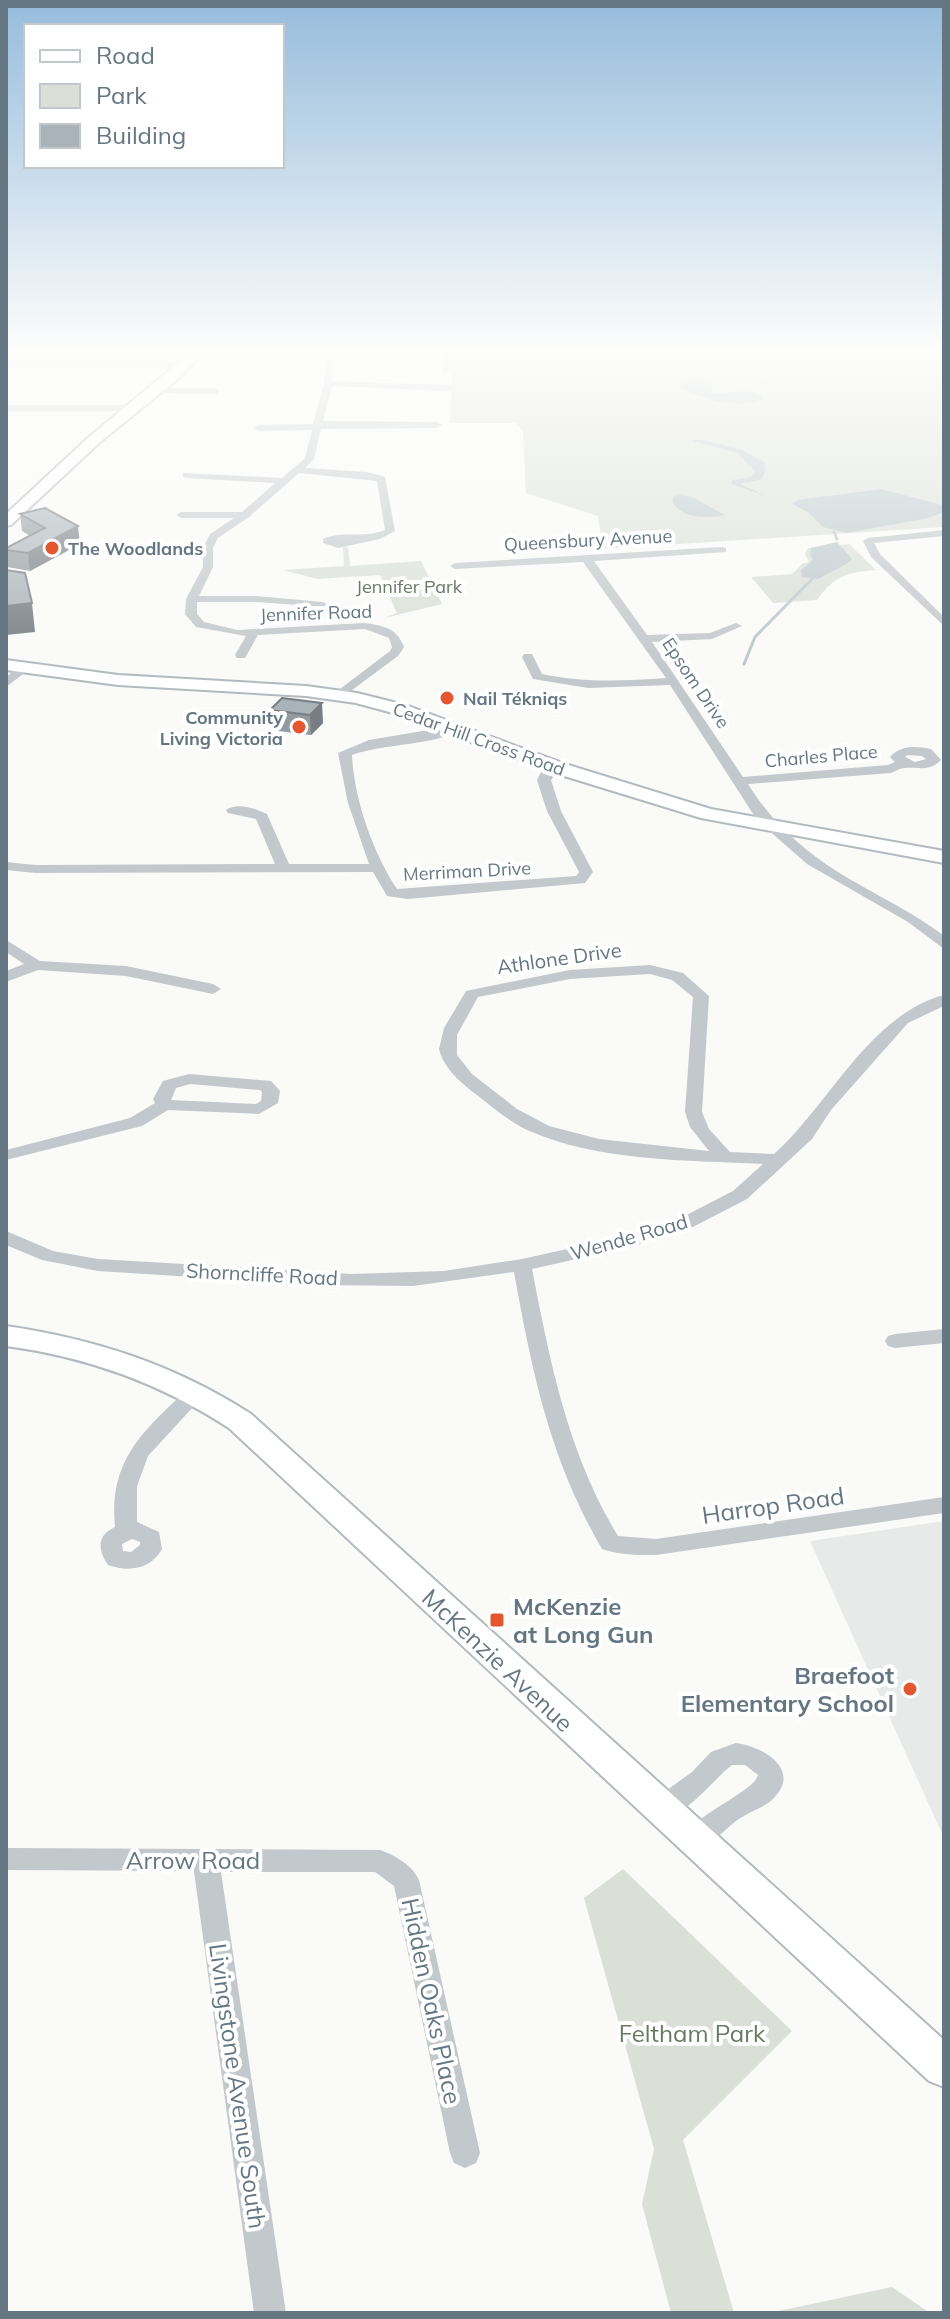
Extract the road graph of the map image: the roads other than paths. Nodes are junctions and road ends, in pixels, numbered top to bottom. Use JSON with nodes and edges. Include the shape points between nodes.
{"nodes":[{"id":1,"x":77,"y":456,"type":"edge"},
{"id":2,"x":310,"y":456,"type":"edge"},
{"id":3,"x":299,"y":470,"type":"junction"},
{"id":4,"x":186,"y":475,"type":"dead end"},
{"id":5,"x":284,"y":481,"type":"junction"},
{"id":6,"x":181,"y":515,"type":"dead end"},
{"id":7,"x":245,"y":515,"type":"junction"},
{"id":8,"x":6,"y":522,"type":"edge"},
{"id":9,"x":944,"y":533,"type":"edge"},
{"id":10,"x":351,"y":540,"type":"dead end"},
{"id":11,"x":722,"y":550,"type":"dead end"},
{"id":12,"x":587,"y":559,"type":"junction"},
{"id":13,"x":455,"y":566,"type":"dead end"},
{"id":14,"x":192,"y":599,"type":"junction"},
{"id":15,"x":323,"y":605,"type":"dead end"},
{"id":16,"x":944,"y":623,"type":"edge"},
{"id":17,"x":736,"y":626,"type":"dead end"},
{"id":18,"x":254,"y":633,"type":"junction"},
{"id":19,"x":644,"y":639,"type":"junction"},
{"id":20,"x":241,"y":655,"type":"dead end"},
{"id":21,"x":528,"y":657,"type":"dead end"},
{"id":22,"x":15,"y":666,"type":"edge"},
{"id":23,"x":674,"y":681,"type":"junction"},
{"id":24,"x":6,"y":683,"type":"edge"},
{"id":25,"x":340,"y":695,"type":"junction"},
{"id":26,"x":452,"y":730,"type":"junction"},
{"id":27,"x":904,"y":763,"type":"dead end"},
{"id":28,"x":555,"y":767,"type":"junction"},
{"id":29,"x":740,"y":781,"type":"junction"},
{"id":30,"x":233,"y":810,"type":"dead end"},
{"id":31,"x":774,"y":828,"type":"junction"},
{"id":32,"x":944,"y":857,"type":"edge"},
{"id":33,"x":8,"y":862,"type":"edge"},
{"id":34,"x":283,"y":867,"type":"junction"},
{"id":35,"x":377,"y":868,"type":"junction"},
{"id":36,"x":944,"y":944,"type":"edge"},
{"id":37,"x":6,"y":945,"type":"edge"},
{"id":38,"x":36,"y":965,"type":"junction"},
{"id":39,"x":6,"y":977,"type":"edge"},
{"id":40,"x":213,"y":989,"type":"dead end"},
{"id":41,"x":944,"y":1000,"type":"edge"},
{"id":42,"x":165,"y":1105,"type":"junction"},
{"id":43,"x":6,"y":1155,"type":"edge"},
{"id":44,"x":725,"y":1157,"type":"junction"},
{"id":45,"x":778,"y":1160,"type":"junction"},
{"id":46,"x":6,"y":1237,"type":"edge"},
{"id":47,"x":522,"y":1265,"type":"junction"},
{"id":48,"x":6,"y":1336,"type":"edge"},
{"id":49,"x":944,"y":1336,"type":"edge"},
{"id":50,"x":895,"y":1341,"type":"dead end"},
{"id":51,"x":196,"y":1393,"type":"junction"},
{"id":52,"x":944,"y":1505,"type":"edge"},
{"id":53,"x":127,"y":1531,"type":"dead end"},
{"id":54,"x":661,"y":1809,"type":"junction"},
{"id":55,"x":694,"y":1840,"type":"junction"},
{"id":56,"x":6,"y":1859,"type":"edge"},
{"id":57,"x":206,"y":1859,"type":"junction"},
{"id":58,"x":380,"y":1861,"type":"joint"},
{"id":59,"x":944,"y":2067,"type":"edge"},
{"id":60,"x":465,"y":2153,"type":"dead end"},
{"id":61,"x":270,"y":2313,"type":"edge"}],
"edges":[{"from":1,"to":8,"type":"main road"},
{"from":2,"to":3,"type":"street"},
{"from":3,"to":5,"type":"street"},
{"from":3,"to":10,"type":"street","via":[[382,479],[390,531]]},
{"from":4,"to":5,"type":"street"},
{"from":5,"to":7,"type":"street"},
{"from":6,"to":7,"type":"street"},
{"from":7,"to":14,"type":"street","via":[[211,541],[208,567]]},
{"from":9,"to":16,"type":"street","via":[[868,541],[875,555]]},
{"from":11,"to":12,"type":"street","name":"Queensbury Avenue"},
{"from":12,"to":13,"type":"street","name":"Queensbury Avenue"},
{"from":12,"to":19,"type":"street","name":"Epsom Drive"},
{"from":14,"to":15,"type":"street"},
{"from":14,"to":18,"type":"street","name":"Jennifer Road","via":[[191,614],[200,625]]},
{"from":17,"to":19,"type":"street","via":[[712,636]]},
{"from":18,"to":20,"type":"street"},
{"from":18,"to":25,"type":"street","name":"Jennifer Road","via":[[365,626],[394,636],[394,653]]},
{"from":19,"to":23,"type":"street","name":"Epsom Drive"},
{"from":21,"to":23,"type":"street","via":[[537,676],[564,684]]},
{"from":22,"to":24,"type":"street"},
{"from":22,"to":25,"type":"main road","name":"Cedar Hill Cross Road","via":[[118,680]]},
{"from":23,"to":29,"type":"street","name":"Epsom Drive"},
{"from":25,"to":26,"type":"main road","name":"Cedar Hill Cross Road","via":[[399,709]]},
{"from":26,"to":28,"type":"main road","name":"Cedar Hill Cross Road"},
{"from":26,"to":35,"type":"street","name":"Merriman Drive","via":[[345,753],[346,774]]},
{"from":27,"to":29,"type":"street","name":"Charles Place","via":[[891,769]]},
{"from":28,"to":31,"type":"main road","name":"Cedar Hill Cross Road","via":[[675,805]]},
{"from":28,"to":35,"type":"street","name":"Merriman Drive","via":[[544,780],[586,872],[580,880],[408,895],[392,893]]},
{"from":29,"to":31,"type":"street","name":"Epsom Drive"},
{"from":30,"to":34,"type":"street","via":[[262,817]]},
{"from":31,"to":32,"type":"main road","name":"Cedar Hill Cross Road"},
{"from":31,"to":36,"type":"street","name":"Epsom Drive","via":[[812,861],[913,919]]},
{"from":33,"to":34,"type":"street","via":[[35,869]]},
{"from":34,"to":35,"type":"street"},
{"from":37,"to":38,"type":"street"},
{"from":38,"to":39,"type":"street"},
{"from":38,"to":40,"type":"street","via":[[126,971]]},
{"from":41,"to":45,"type":"street","name":"Wende Road","via":[[902,1020],[824,1107],[806,1135]]},
{"from":42,"to":42,"type":"street","via":[[259,1109],[269,1103],[271,1091],[265,1085],[189,1079],[169,1085],[162,1099]]},
{"from":42,"to":43,"type":"street","via":[[136,1122]]},
{"from":44,"to":44,"type":"street","name":"Athlone Drive","via":[[695,1119],[701,996],[688,980],[638,969],[472,994],[447,1048],[471,1082],[512,1115],[541,1130],[616,1146]]},
{"from":44,"to":45,"type":"street","name":"Athlone Drive"},
{"from":45,"to":47,"type":"street","name":"Wende Road","via":[[740,1195],[680,1226]]},
{"from":46,"to":47,"type":"street","name":"Shorncliffe Road","via":[[32,1251],[66,1259],[260,1275],[385,1280]]},
{"from":47,"to":52,"type":"street","name":"Harrop Road","via":[[548,1401],[587,1508],[610,1543],[656,1547]]},
{"from":48,"to":51,"type":"main road","name":"McKenzie Avenue","via":[[116,1359]]},
{"from":49,"to":50,"type":"street"},
{"from":51,"to":53,"type":"street","via":[[144,1442],[133,1461],[122,1504]]},
{"from":51,"to":54,"type":"main road","name":"McKenzie Avenue","via":[[260,1437]]},
{"from":54,"to":55,"type":"main road","name":"McKenzie Avenue"},
{"from":54,"to":55,"type":"street","via":[[729,1754],[758,1758],[770,1775],[764,1791]]},
{"from":55,"to":59,"type":"main road","name":"McKenzie Avenue"},
{"from":56,"to":57,"type":"street","name":"Arrow Road"},
{"from":57,"to":58,"type":"street","name":"Arrow Road"},
{"from":57,"to":61,"type":"street","name":"Livingstone Avenue South"},
{"from":58,"to":60,"type":"street","name":"Hidden Oaks Place","via":[[406,1880]]}]}
